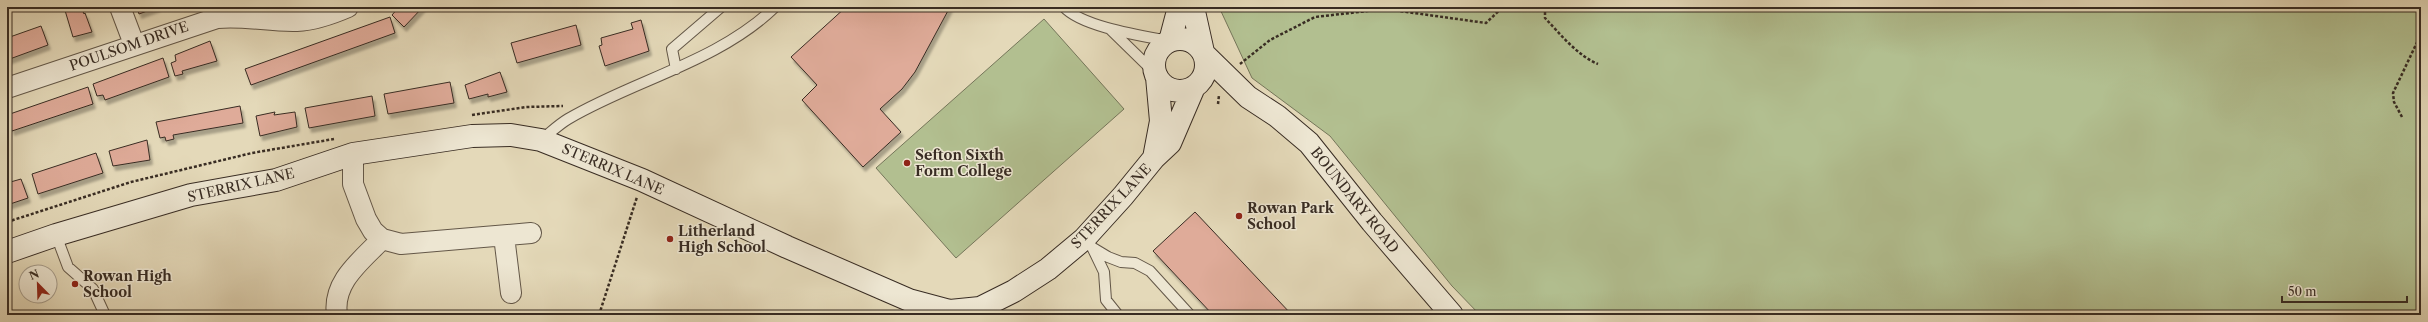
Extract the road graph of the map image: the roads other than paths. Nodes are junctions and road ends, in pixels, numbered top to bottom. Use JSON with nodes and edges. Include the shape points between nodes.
{"nodes":[{"id":1,"x":120,"y":7,"type":"edge"},
{"id":2,"x":348,"y":7,"type":"edge"},
{"id":3,"x":721,"y":7,"type":"edge"},
{"id":4,"x":775,"y":7,"type":"edge"},
{"id":5,"x":1064,"y":7,"type":"edge"},
{"id":6,"x":1179,"y":7,"type":"edge"},
{"id":7,"x":1193,"y":7,"type":"edge"},
{"id":8,"x":1110,"y":29,"type":"junction"},
{"id":9,"x":1170,"y":41,"type":"junction"},
{"id":10,"x":134,"y":44,"type":"junction"},
{"id":11,"x":1203,"y":53,"type":"junction"},
{"id":12,"x":676,"y":69,"type":"junction"},
{"id":13,"x":1156,"y":75,"type":"junction"},
{"id":14,"x":1194,"y":87,"type":"junction"},
{"id":15,"x":7,"y":88,"type":"edge"},
{"id":16,"x":1248,"y":97,"type":"junction"},
{"id":17,"x":541,"y":140,"type":"junction"},
{"id":18,"x":353,"y":154,"type":"junction"},
{"id":19,"x":1154,"y":158,"type":"junction"},
{"id":20,"x":531,"y":233,"type":"dead end"},
{"id":21,"x":56,"y":235,"type":"junction"},
{"id":22,"x":504,"y":236,"type":"junction"},
{"id":23,"x":382,"y":239,"type":"junction"},
{"id":24,"x":1088,"y":244,"type":"junction"},
{"id":25,"x":7,"y":252,"type":"edge"},
{"id":26,"x":511,"y":293,"type":"dead end"},
{"id":27,"x":105,"y":315,"type":"edge"},
{"id":28,"x":337,"y":315,"type":"edge"},
{"id":29,"x":1118,"y":315,"type":"edge"},
{"id":30,"x":1190,"y":315,"type":"edge"},
{"id":31,"x":1452,"y":315,"type":"edge"}],
"edges":[{"from":1,"to":10,"type":"street"},
{"from":2,"to":10,"type":"street","name":"POULSOM DRIVE","via":[[317,18],[297,21],[235,16],[216,18]]},
{"from":3,"to":12,"type":"lane","via":[[672,49]]},
{"from":4,"to":12,"type":"lane","via":[[762,20]]},
{"from":5,"to":8,"type":"lane","via":[[1070,13]]},
{"from":6,"to":9,"type":"street"},
{"from":7,"to":11,"type":"street"},
{"from":8,"to":9,"type":"lane"},
{"from":8,"to":13,"type":"lane"},
{"from":9,"to":11,"type":"street","via":[[1185,39],[1198,46]]},
{"from":9,"to":13,"type":"street","via":[[1158,51],[1155,58]]},
{"from":10,"to":15,"type":"street","name":"POULSOM DRIVE"},
{"from":11,"to":14,"type":"street","via":[[1206,61],[1204,76]]},
{"from":11,"to":16,"type":"street","name":"BOUNDARY ROAD"},
{"from":12,"to":17,"type":"lane","via":[[566,120]]},
{"from":13,"to":14,"type":"street","via":[[1169,89],[1181,91]]},
{"from":13,"to":19,"type":"street","name":"STERRIX LANE","via":[[1161,121]]},
{"from":14,"to":16,"type":"street","name":"BOUNDARY ROAD","via":[[1220,89]]},
{"from":14,"to":19,"type":"street","name":"STERRIX LANE","via":[[1170,143]]},
{"from":16,"to":31,"type":"street","name":"BOUNDARY ROAD","via":[[1277,116],[1309,143]]},
{"from":17,"to":18,"type":"street","name":"STERRIX LANE","via":[[511,135],[472,136]]},
{"from":17,"to":24,"type":"street","name":"STERRIX LANE","via":[[642,180],[909,300],[950,311],[980,308],[1014,291]]},
{"from":18,"to":21,"type":"street","name":"STERRIX LANE","via":[[276,180],[191,195]]},
{"from":18,"to":23,"type":"street","via":[[353,184],[358,200],[373,231]]},
{"from":19,"to":24,"type":"street","name":"STERRIX LANE"},
{"from":20,"to":22,"type":"street"},
{"from":21,"to":25,"type":"street","name":"STERRIX LANE"},
{"from":21,"to":27,"type":"lane","via":[[68,267],[93,288]]},
{"from":22,"to":23,"type":"street","via":[[401,244]]},
{"from":22,"to":26,"type":"street"},
{"from":23,"to":28,"type":"street","via":[[338,288]]},
{"from":24,"to":29,"type":"lane","via":[[1104,272],[1106,300]]},
{"from":24,"to":30,"type":"lane","via":[[1108,257],[1121,262],[1135,263],[1150,271]]}]}
